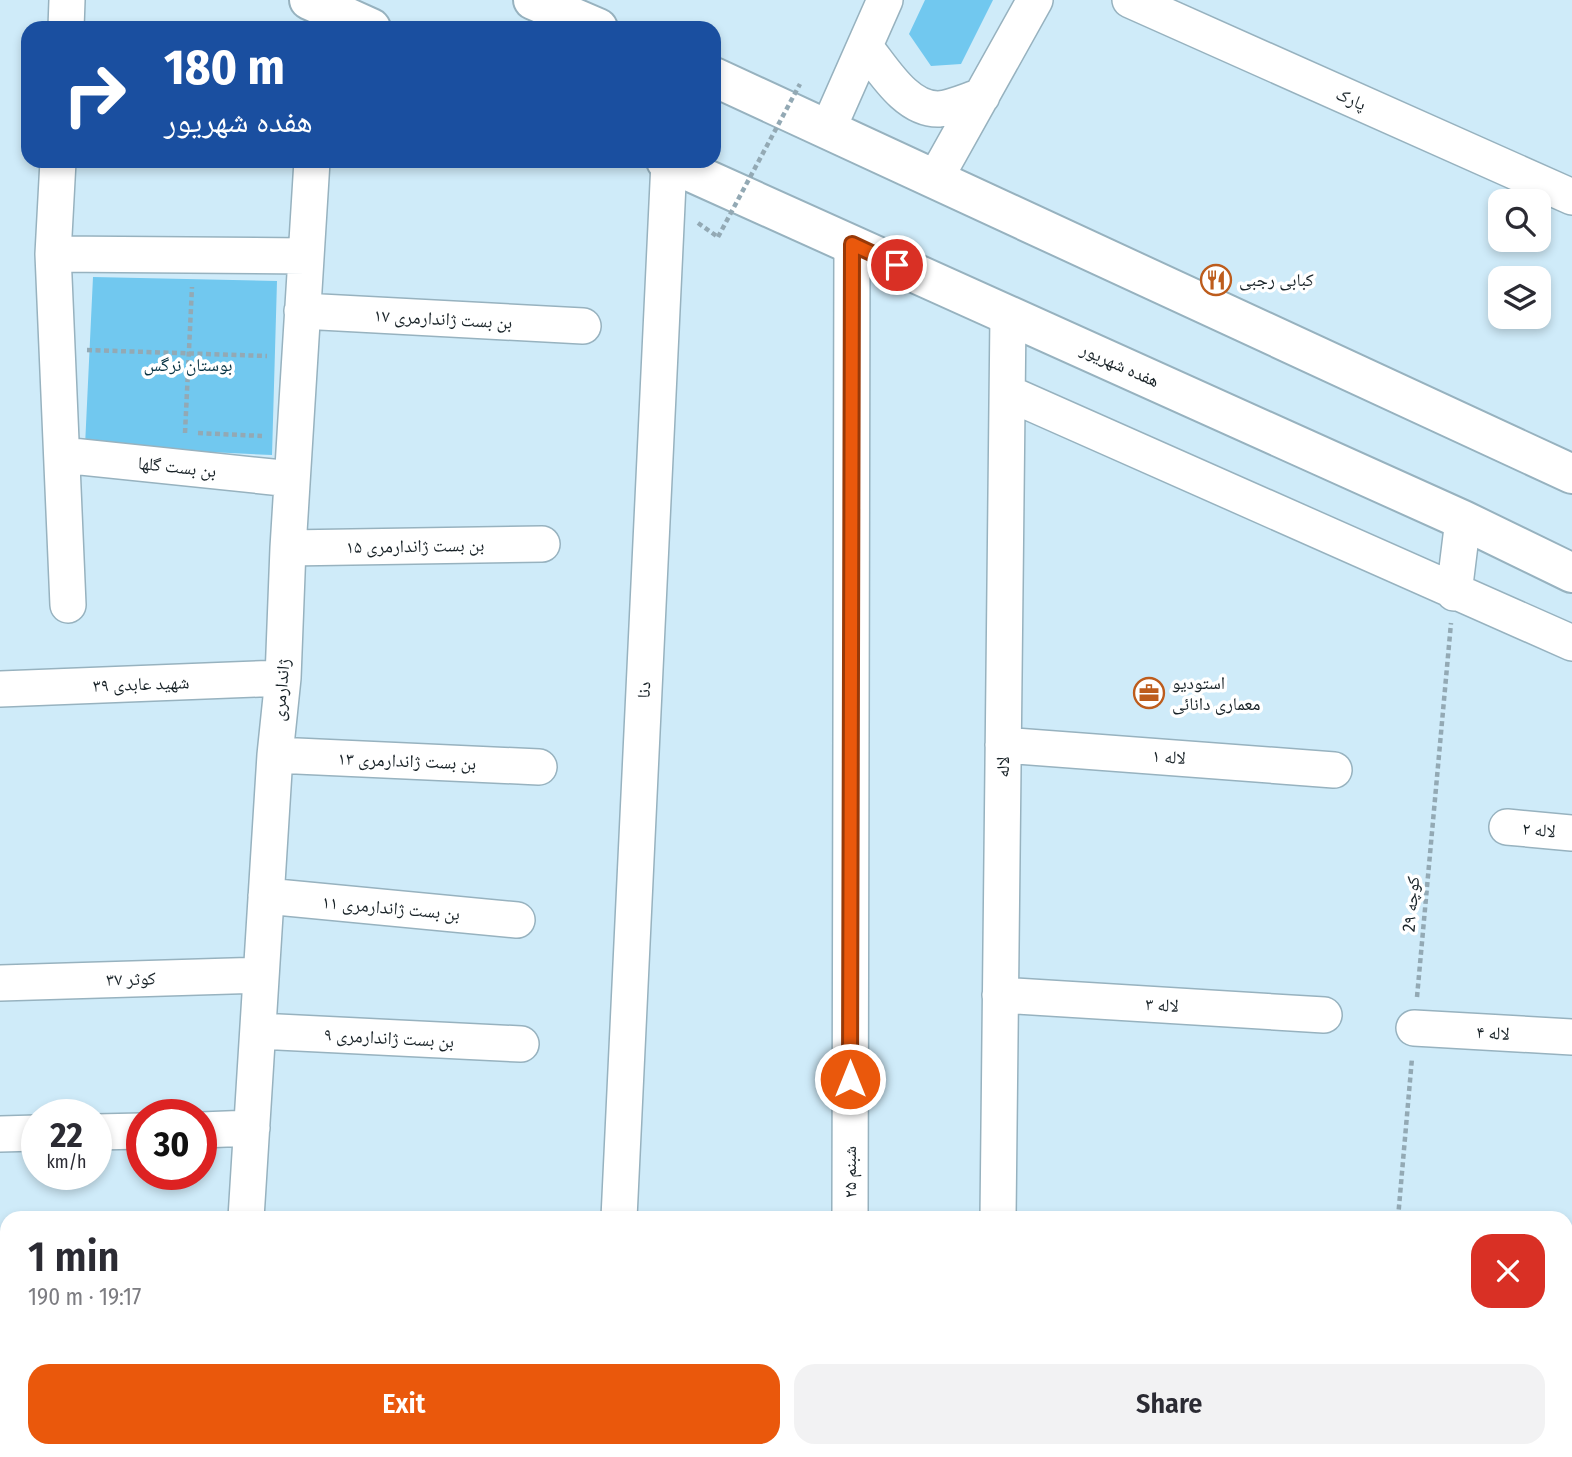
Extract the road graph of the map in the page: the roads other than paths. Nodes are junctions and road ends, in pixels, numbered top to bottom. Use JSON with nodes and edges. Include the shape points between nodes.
{"nodes":[{"id":1,"x":67,"y":0,"type":"edge"},
{"id":2,"x":533,"y":0,"type":"edge"},
{"id":3,"x":885,"y":0,"type":"edge"},
{"id":4,"x":1035,"y":0,"type":"edge"},
{"id":5,"x":1130,"y":0,"type":"edge"},
{"id":6,"x":317,"y":11,"type":"edge"},
{"id":7,"x":66,"y":21,"type":"edge"},
{"id":8,"x":349,"y":21,"type":"edge"},
{"id":9,"x":582,"y":21,"type":"edge"},
{"id":10,"x":865,"y":47,"type":"junction"},
{"id":11,"x":721,"y":80,"type":"edge"},
{"id":12,"x":982,"y":96,"type":"junction"},
{"id":13,"x":828,"y":130,"type":"junction"},
{"id":14,"x":58,"y":168,"type":"edge"},
{"id":15,"x":312,"y":168,"type":"edge"},
{"id":16,"x":668,"y":168,"type":"edge"},
{"id":17,"x":681,"y":168,"type":"edge"},
{"id":18,"x":935,"y":179,"type":"junction"},
{"id":19,"x":1572,"y":197,"type":"edge"},
{"id":20,"x":852,"y":244,"type":"junction"},
{"id":21,"x":53,"y":254,"type":"junction"},
{"id":22,"x":306,"y":256,"type":"junction"},
{"id":23,"x":302,"y":311,"type":"junction"},
{"id":24,"x":1008,"y":315,"type":"junction"},
{"id":25,"x":583,"y":326,"type":"dead end"},
{"id":26,"x":1008,"y":393,"type":"junction"},
{"id":27,"x":62,"y":455,"type":"junction"},
{"id":28,"x":1572,"y":474,"type":"edge"},
{"id":29,"x":292,"y":480,"type":"junction"},
{"id":30,"x":1463,"y":520,"type":"junction"},
{"id":31,"x":542,"y":544,"type":"dead end"},
{"id":32,"x":288,"y":548,"type":"junction"},
{"id":33,"x":1572,"y":573,"type":"edge"},
{"id":34,"x":1454,"y":593,"type":"junction"},
{"id":35,"x":68,"y":605,"type":"dead end"},
{"id":36,"x":1572,"y":643,"type":"edge"},
{"id":37,"x":283,"y":678,"type":"junction"},
{"id":38,"x":0,"y":689,"type":"edge"},
{"id":39,"x":1003,"y":745,"type":"junction"},
{"id":40,"x":275,"y":755,"type":"junction"},
{"id":41,"x":539,"y":766,"type":"dead end"},
{"id":42,"x":1334,"y":770,"type":"dead end"},
{"id":43,"x":1507,"y":827,"type":"dead end"},
{"id":44,"x":1572,"y":833,"type":"edge"},
{"id":45,"x":266,"y":896,"type":"junction"},
{"id":46,"x":517,"y":920,"type":"dead end"},
{"id":47,"x":261,"y":975,"type":"junction"},
{"id":48,"x":0,"y":983,"type":"edge"},
{"id":49,"x":1000,"y":995,"type":"junction"},
{"id":50,"x":1324,"y":1015,"type":"dead end"},
{"id":51,"x":1414,"y":1028,"type":"road end"},
{"id":52,"x":258,"y":1031,"type":"junction"},
{"id":53,"x":1572,"y":1037,"type":"edge"},
{"id":54,"x":521,"y":1044,"type":"dead end"},
{"id":55,"x":252,"y":1128,"type":"junction"},
{"id":56,"x":217,"y":1129,"type":"edge"},
{"id":57,"x":21,"y":1133,"type":"edge"},
{"id":58,"x":0,"y":1134,"type":"edge"},
{"id":59,"x":246,"y":1211,"type":"edge"},
{"id":60,"x":619,"y":1211,"type":"edge"},
{"id":61,"x":850,"y":1211,"type":"edge"},
{"id":62,"x":998,"y":1211,"type":"edge"}],
"edges":[{"from":1,"to":7,"type":"street"},
{"from":2,"to":9,"type":"main road"},
{"from":3,"to":10,"type":"street"},
{"from":4,"to":12,"type":"street"},
{"from":5,"to":19,"type":"street","name":"پارک"},
{"from":6,"to":8,"type":"main road"},
{"from":10,"to":12,"type":"street","via":[[896,87],[918,103],[939,109]]},
{"from":10,"to":13,"type":"street"},
{"from":11,"to":13,"type":"main road"},
{"from":12,"to":18,"type":"street"},
{"from":13,"to":18,"type":"main road"},
{"from":14,"to":21,"type":"street"},
{"from":15,"to":22,"type":"street","name":"ژاندارمری"},
{"from":16,"to":60,"type":"street","name":"دنا"},
{"from":17,"to":20,"type":"main road","name":"هفده شهریور"},
{"from":18,"to":28,"type":"main road"},
{"from":20,"to":24,"type":"main road","name":"هفده شهریور"},
{"from":20,"to":61,"type":"street","name":"شبنم ۲۵"},
{"from":21,"to":22,"type":"street"},
{"from":21,"to":27,"type":"street"},
{"from":22,"to":23,"type":"street","name":"ژاندارمری"},
{"from":23,"to":25,"type":"street","name":"بن بست ژاندارمری ۱۷"},
{"from":23,"to":29,"type":"street","name":"ژاندارمری"},
{"from":24,"to":26,"type":"street","name":"لاله"},
{"from":24,"to":30,"type":"main road","name":"هفده شهریور"},
{"from":26,"to":34,"type":"street"},
{"from":26,"to":39,"type":"street","name":"لاله"},
{"from":27,"to":29,"type":"street","name":"بن بست گلها"},
{"from":27,"to":35,"type":"street"},
{"from":29,"to":32,"type":"street","name":"ژاندارمری"},
{"from":30,"to":33,"type":"main road","name":"هفده شهریور"},
{"from":30,"to":34,"type":"street"},
{"from":31,"to":32,"type":"street","name":"بن بست ژاندارمری ۱۵"},
{"from":32,"to":37,"type":"street","name":"ژاندارمری"},
{"from":34,"to":36,"type":"street"},
{"from":37,"to":38,"type":"street","name":"شهید عابدی ۳۹"},
{"from":37,"to":40,"type":"street","name":"ژاندارمری"},
{"from":39,"to":42,"type":"street","name":"لاله ۱"},
{"from":39,"to":49,"type":"street","name":"لاله"},
{"from":40,"to":41,"type":"street","name":"بن بست ژاندارمری ۱۳"},
{"from":40,"to":45,"type":"street","name":"ژاندارمری"},
{"from":43,"to":44,"type":"street","name":"لاله ۲"},
{"from":45,"to":46,"type":"street","name":"بن بست ژاندارمری ۱۱"},
{"from":45,"to":47,"type":"street","name":"ژاندارمری"},
{"from":47,"to":48,"type":"street","name":"کوثر ۳۷"},
{"from":47,"to":52,"type":"street","name":"ژاندارمری"},
{"from":49,"to":50,"type":"street","name":"لاله ۳"},
{"from":49,"to":62,"type":"street","name":"لاله"},
{"from":51,"to":53,"type":"street","name":"لاله ۴"},
{"from":52,"to":54,"type":"street","name":"بن بست ژاندارمری ۹"},
{"from":52,"to":55,"type":"street","name":"ژاندارمری"},
{"from":55,"to":56,"type":"street"},
{"from":55,"to":59,"type":"street","name":"ژاندارمری"},
{"from":57,"to":58,"type":"street"}]}
